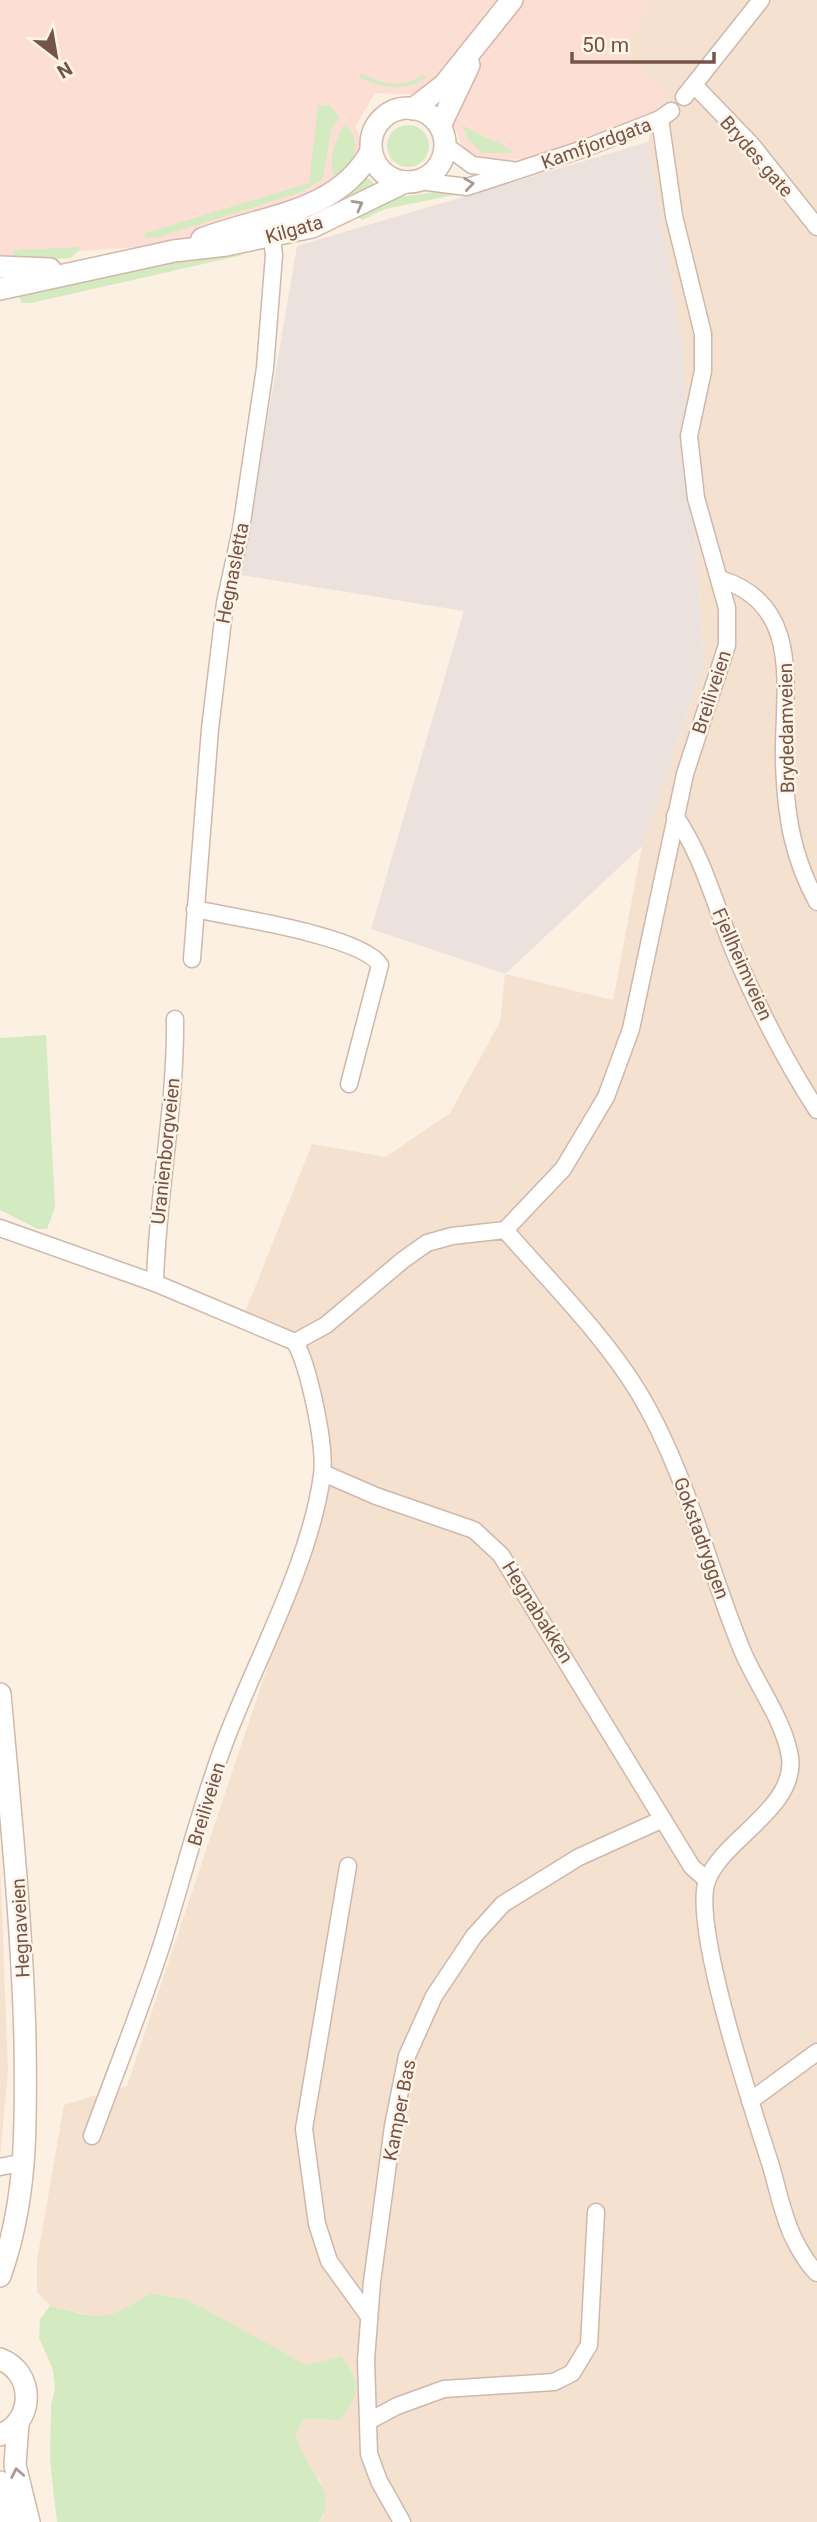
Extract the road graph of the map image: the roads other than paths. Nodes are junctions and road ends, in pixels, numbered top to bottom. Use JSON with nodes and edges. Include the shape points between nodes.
{"nodes":[{"id":1,"x":512,"y":0,"type":"edge"},
{"id":2,"x":761,"y":0,"type":"edge"},
{"id":3,"x":477,"y":47,"type":"junction"},
{"id":4,"x":413,"y":109,"type":"junction"},
{"id":5,"x":665,"y":115,"type":"joint"},
{"id":6,"x":442,"y":136,"type":"junction"},
{"id":7,"x":371,"y":151,"type":"junction"},
{"id":8,"x":518,"y":171,"type":"junction"},
{"id":9,"x":412,"y":182,"type":"junction"},
{"id":10,"x":817,"y":227,"type":"edge"},
{"id":11,"x":272,"y":237,"type":"junction"},
{"id":12,"x":174,"y":251,"type":"junction"},
{"id":13,"x":0,"y":267,"type":"edge"},
{"id":14,"x":80,"y":270,"type":"junction"},
{"id":15,"x":0,"y":289,"type":"edge"},
{"id":16,"x":720,"y":579,"type":"junction"},
{"id":17,"x":675,"y":816,"type":"junction"},
{"id":18,"x":817,"y":902,"type":"edge"},
{"id":19,"x":195,"y":909,"type":"junction"},
{"id":20,"x":192,"y":959,"type":"dead end"},
{"id":21,"x":174,"y":1019,"type":"dead end"},
{"id":22,"x":349,"y":1084,"type":"dead end"},
{"id":23,"x":817,"y":1110,"type":"edge"},
{"id":24,"x":0,"y":1228,"type":"edge"},
{"id":25,"x":505,"y":1230,"type":"junction"},
{"id":26,"x":155,"y":1283,"type":"junction"},
{"id":27,"x":295,"y":1342,"type":"junction"},
{"id":28,"x":323,"y":1473,"type":"junction"},
{"id":29,"x":0,"y":1694,"type":"edge"},
{"id":30,"x":663,"y":1819,"type":"junction"},
{"id":31,"x":348,"y":1866,"type":"dead end"},
{"id":32,"x":707,"y":1881,"type":"junction"},
{"id":33,"x":817,"y":2052,"type":"edge"},
{"id":34,"x":750,"y":2101,"type":"junction"},
{"id":35,"x":92,"y":2136,"type":"dead end"},
{"id":36,"x":25,"y":2162,"type":"junction"},
{"id":37,"x":0,"y":2167,"type":"edge"},
{"id":38,"x":596,"y":2212,"type":"dead end"},
{"id":39,"x":817,"y":2273,"type":"edge"},
{"id":40,"x":0,"y":2276,"type":"edge"},
{"id":41,"x":369,"y":2315,"type":"junction"},
{"id":42,"x":0,"y":2340,"type":"edge"},
{"id":43,"x":4,"y":2361,"type":"edge"},
{"id":44,"x":369,"y":2421,"type":"junction"},
{"id":45,"x":18,"y":2423,"type":"junction"},
{"id":46,"x":0,"y":2435,"type":"edge"},
{"id":47,"x":0,"y":2482,"type":"edge"},
{"id":48,"x":11,"y":2522,"type":"edge"},
{"id":49,"x":29,"y":2522,"type":"edge"},
{"id":50,"x":402,"y":2522,"type":"edge"}],
"edges":[{"from":1,"to":3,"type":"main road"},
{"from":2,"to":10,"type":"street","name":"Brydes gate","via":[[689,92],[751,144]]},
{"from":3,"to":4,"type":"main road","via":[[444,85]]},
{"from":3,"to":6,"type":"main road"},
{"from":4,"to":6,"type":"main road","via":[[428,115]]},
{"from":4,"to":7,"type":"main road","via":[[401,109],[382,120],[375,129]]},
{"from":5,"to":8,"type":"street","name":"Kamfjordgata"},
{"from":5,"to":16,"type":"street","name":"Breiliveien","via":[[674,216],[703,334],[703,371],[689,436],[696,498]]},
{"from":6,"to":8,"type":"street","name":"Kamfjordgata","via":[[472,165]]},
{"from":6,"to":9,"type":"main road","via":[[439,165],[430,175]]},
{"from":7,"to":9,"type":"main road","via":[[381,171],[392,179]]},
{"from":7,"to":12,"type":"main road","name":"Kilgata","via":[[362,169],[314,203]]},
{"from":9,"to":8,"type":"street","name":"Kamfjordgata","one_way":true,"via":[[467,187]]},
{"from":11,"to":9,"type":"main road","name":"Kilgata","one_way":true,"via":[[312,227]]},
{"from":11,"to":12,"type":"main road","name":"Kilgata"},
{"from":11,"to":19,"type":"street","name":"Hegnasletta","via":[[265,368],[225,603]]},
{"from":12,"to":14,"type":"main road","name":"Kilgata"},
{"from":13,"to":14,"type":"main road","name":"Kilgata"},
{"from":14,"to":15,"type":"main road","name":"Kilgata"},
{"from":16,"to":17,"type":"street","name":"Breiliveien","via":[[727,608],[727,645]]},
{"from":16,"to":18,"type":"street","name":"Brydedamveien","via":[[750,592],[783,642],[788,819],[800,872]]},
{"from":17,"to":23,"type":"street","name":"Fjellheimveien","via":[[692,841],[739,963]]},
{"from":17,"to":25,"type":"street","name":"Breiliveien","via":[[631,1029],[606,1097],[563,1169]]},
{"from":19,"to":20,"type":"street","name":"Hegnasletta"},
{"from":19,"to":22,"type":"street","via":[[321,935],[374,956],[380,964]]},
{"from":21,"to":26,"type":"street","name":"Uranienborgveien","via":[[172,1100]]},
{"from":24,"to":26,"type":"street"},
{"from":25,"to":27,"type":"street","via":[[427,1243],[326,1325]]},
{"from":25,"to":32,"type":"street","name":"Gokstadryggen","via":[[639,1394],[682,1480],[742,1650],[787,1742],[789,1775],[772,1806]]},
{"from":26,"to":27,"type":"street"},
{"from":27,"to":28,"type":"street","via":[[305,1360]]},
{"from":28,"to":30,"type":"street","name":"Hegnabakken","via":[[474,1530],[489,1542],[513,1569]]},
{"from":28,"to":35,"type":"street","name":"Breiliveien","via":[[302,1553],[225,1741],[160,1949]]},
{"from":29,"to":36,"type":"main road","name":"Hegnaveien","via":[[17,1864]]},
{"from":30,"to":32,"type":"street","name":"Hegnabakken","via":[[692,1867]]},
{"from":30,"to":41,"type":"street","name":"Kamper Bas","via":[[579,1857],[503,1904],[474,1936],[433,1996],[407,2056],[402,2080]]},
{"from":31,"to":41,"type":"street","via":[[304,2129],[317,2224],[329,2261]]},
{"from":32,"to":34,"type":"street","via":[[703,1905],[711,1955]]},
{"from":33,"to":34,"type":"street"},
{"from":34,"to":39,"type":"street","via":[[792,2237]]},
{"from":36,"to":37,"type":"street"},
{"from":36,"to":40,"type":"main road","name":"Hegnaveien"},
{"from":38,"to":44,"type":"street","via":[[589,2345],[572,2373],[554,2382],[444,2389]]},
{"from":41,"to":44,"type":"street","name":"Kamper Bas"},
{"from":42,"to":43,"type":"main road"},
{"from":43,"to":45,"type":"main road","via":[[20,2374],[27,2390]]},
{"from":44,"to":50,"type":"street","name":"Kamper Bas","via":[[369,2454]]},
{"from":45,"to":46,"type":"main road"},
{"from":49,"to":45,"type":"main road","one_way":true,"via":[[15,2465]]},
{"from":47,"to":48,"type":"main road"}]}
